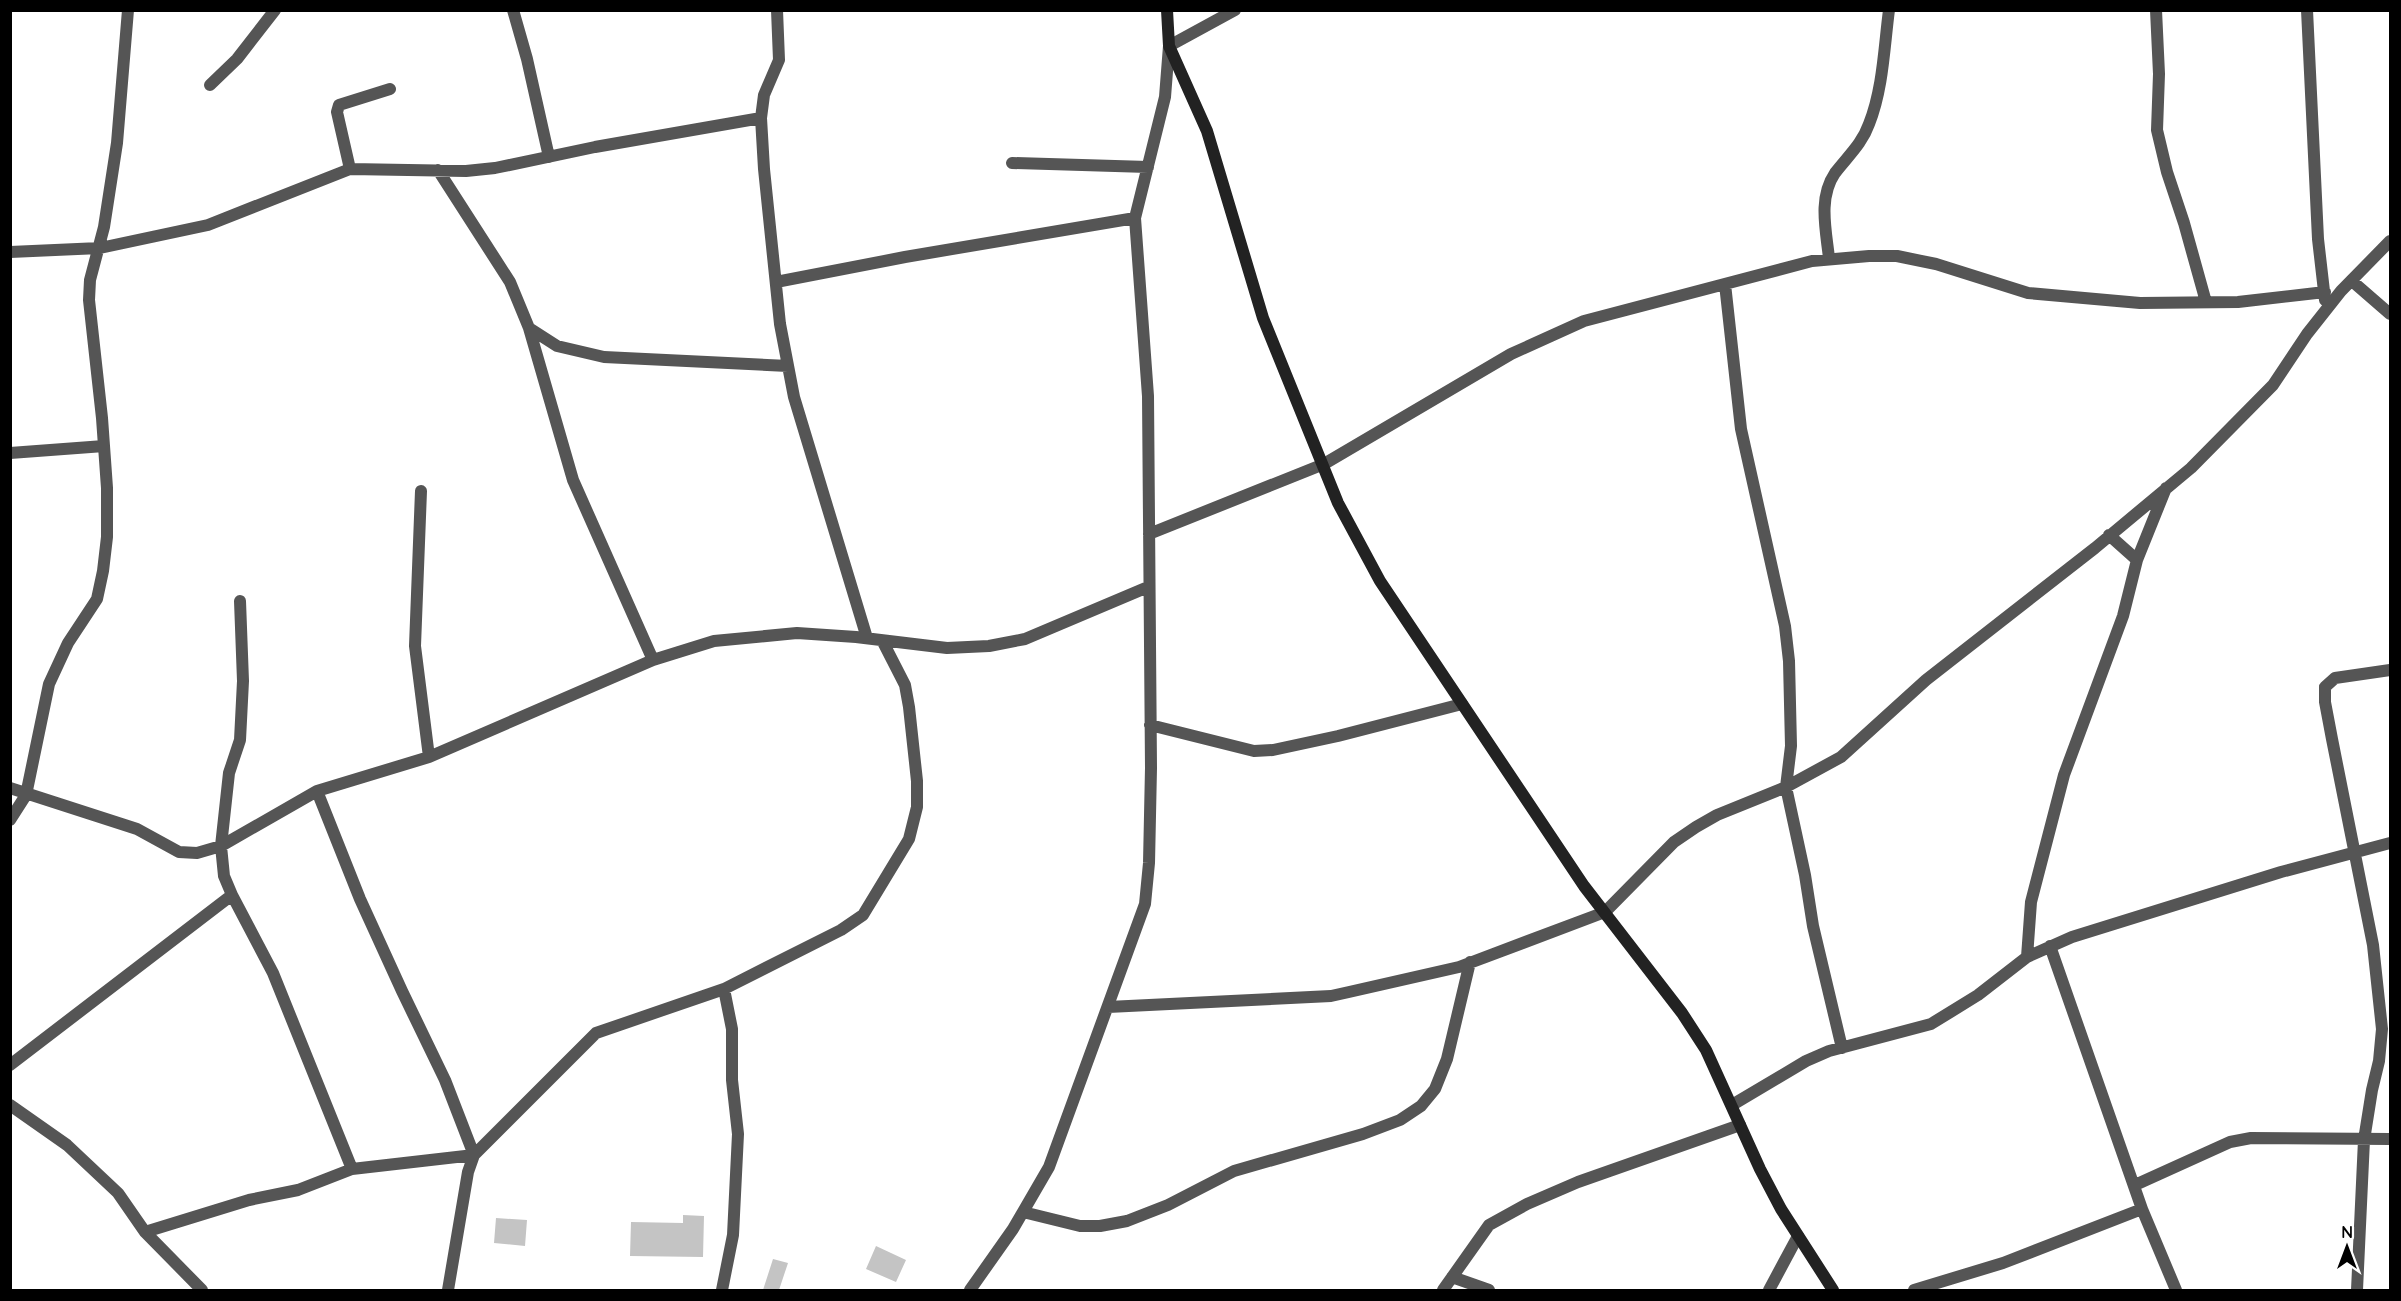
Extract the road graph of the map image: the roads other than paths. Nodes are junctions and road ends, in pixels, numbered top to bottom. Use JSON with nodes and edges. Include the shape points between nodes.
{"nodes":[{"id":1,"x":128,"y":10,"type":"edge"},
{"id":2,"x":275,"y":10,"type":"edge"},
{"id":3,"x":513,"y":10,"type":"edge"},
{"id":4,"x":777,"y":10,"type":"edge"},
{"id":5,"x":1167,"y":10,"type":"edge"},
{"id":6,"x":1235,"y":10,"type":"edge"},
{"id":7,"x":1889,"y":10,"type":"edge"},
{"id":8,"x":2156,"y":10,"type":"edge"},
{"id":9,"x":2307,"y":10,"type":"edge"},
{"id":10,"x":1169,"y":46,"type":"junction"},
{"id":11,"x":210,"y":85,"type":"dead end"},
{"id":12,"x":390,"y":90,"type":"dead end"},
{"id":13,"x":761,"y":118,"type":"junction"},
{"id":14,"x":549,"y":157,"type":"junction"},
{"id":15,"x":1012,"y":163,"type":"dead end"},
{"id":16,"x":1148,"y":166,"type":"junction"},
{"id":17,"x":350,"y":169,"type":"junction"},
{"id":18,"x":438,"y":170,"type":"junction"},
{"id":19,"x":1135,"y":218,"type":"junction"},
{"id":20,"x":2391,"y":241,"type":"edge"},
{"id":21,"x":100,"y":248,"type":"junction"},
{"id":22,"x":10,"y":252,"type":"edge"},
{"id":23,"x":1829,"y":258,"type":"junction"},
{"id":24,"x":2352,"y":281,"type":"junction"},
{"id":25,"x":776,"y":282,"type":"junction"},
{"id":26,"x":1725,"y":284,"type":"junction"},
{"id":27,"x":2325,"y":291,"type":"junction"},
{"id":28,"x":2206,"y":302,"type":"junction"},
{"id":29,"x":2325,"y":312,"type":"junction"},
{"id":30,"x":2391,"y":314,"type":"edge"},
{"id":31,"x":530,"y":328,"type":"junction"},
{"id":32,"x":788,"y":366,"type":"junction"},
{"id":33,"x":104,"y":446,"type":"junction"},
{"id":34,"x":10,"y":453,"type":"edge"},
{"id":35,"x":1324,"y":464,"type":"junction"},
{"id":36,"x":2168,"y":486,"type":"junction"},
{"id":37,"x":421,"y":491,"type":"dead end"},
{"id":38,"x":1149,"y":534,"type":"junction"},
{"id":39,"x":2109,"y":535,"type":"junction"},
{"id":40,"x":2137,"y":560,"type":"junction"},
{"id":41,"x":1148,"y":587,"type":"junction"},
{"id":42,"x":240,"y":601,"type":"dead end"},
{"id":43,"x":867,"y":638,"type":"junction"},
{"id":44,"x":883,"y":642,"type":"junction"},
{"id":45,"x":653,"y":660,"type":"junction"},
{"id":46,"x":2391,"y":670,"type":"edge"},
{"id":47,"x":1462,"y":704,"type":"junction"},
{"id":48,"x":1150,"y":725,"type":"junction"},
{"id":49,"x":429,"y":757,"type":"junction"},
{"id":50,"x":1786,"y":787,"type":"junction"},
{"id":51,"x":10,"y":788,"type":"edge"},
{"id":52,"x":317,"y":791,"type":"junction"},
{"id":53,"x":26,"y":795,"type":"junction"},
{"id":54,"x":10,"y":820,"type":"edge"},
{"id":55,"x":2391,"y":843,"type":"edge"},
{"id":56,"x":221,"y":846,"type":"junction"},
{"id":57,"x":2355,"y":851,"type":"junction"},
{"id":58,"x":232,"y":895,"type":"junction"},
{"id":59,"x":1605,"y":912,"type":"junction"},
{"id":60,"x":2050,"y":946,"type":"junction"},
{"id":61,"x":2027,"y":957,"type":"junction"},
{"id":62,"x":1470,"y":962,"type":"junction"},
{"id":63,"x":724,"y":989,"type":"junction"},
{"id":64,"x":1108,"y":1007,"type":"junction"},
{"id":65,"x":1842,"y":1048,"type":"junction"},
{"id":66,"x":10,"y":1065,"type":"edge"},
{"id":67,"x":10,"y":1105,"type":"edge"},
{"id":68,"x":1732,"y":1105,"type":"junction"},
{"id":69,"x":1740,"y":1125,"type":"junction"},
{"id":70,"x":2391,"y":1139,"type":"edge"},
{"id":71,"x":2364,"y":1140,"type":"junction"},
{"id":72,"x":474,"y":1155,"type":"junction"},
{"id":73,"x":352,"y":1169,"type":"junction"},
{"id":74,"x":2135,"y":1185,"type":"junction"},
{"id":75,"x":2142,"y":1209,"type":"junction"},
{"id":76,"x":1023,"y":1212,"type":"junction"},
{"id":77,"x":144,"y":1232,"type":"junction"},
{"id":78,"x":1798,"y":1236,"type":"junction"},
{"id":79,"x":1452,"y":1277,"type":"junction"},
{"id":80,"x":202,"y":1290,"type":"edge"},
{"id":81,"x":448,"y":1290,"type":"edge"},
{"id":82,"x":722,"y":1290,"type":"edge"},
{"id":83,"x":970,"y":1290,"type":"edge"},
{"id":84,"x":1443,"y":1290,"type":"edge"},
{"id":85,"x":1489,"y":1290,"type":"edge"},
{"id":86,"x":1769,"y":1290,"type":"edge"},
{"id":87,"x":1833,"y":1290,"type":"edge"},
{"id":88,"x":1914,"y":1290,"type":"edge"},
{"id":89,"x":2176,"y":1290,"type":"edge"},
{"id":90,"x":2357,"y":1290,"type":"edge"}],
"edges":[{"from":1,"to":21,"type":"street","via":[[117,143]]},
{"from":2,"to":11,"type":"street","via":[[237,59]]},
{"from":3,"to":14,"type":"street"},
{"from":4,"to":13,"type":"street","via":[[779,60],[764,95]]},
{"from":5,"to":10,"type":"street"},
{"from":6,"to":10,"type":"street"},
{"from":7,"to":23,"type":"street","via":[[1870,122],[1862,142],[1834,174],[1826,193]]},
{"from":8,"to":28,"type":"street","via":[[2157,130]]},
{"from":9,"to":27,"type":"street"},
{"from":10,"to":16,"type":"street","via":[[1165,97]]},
{"from":10,"to":35,"type":"street","via":[[1208,131],[1263,318]]},
{"from":12,"to":17,"type":"street","via":[[339,105],[337,112]]},
{"from":13,"to":14,"type":"street"},
{"from":13,"to":25,"type":"street"},
{"from":14,"to":18,"type":"street","via":[[495,168]]},
{"from":15,"to":16,"type":"street"},
{"from":16,"to":19,"type":"street"},
{"from":17,"to":18,"type":"street"},
{"from":17,"to":21,"type":"street","via":[[208,225]]},
{"from":18,"to":31,"type":"street","via":[[510,282]]},
{"from":19,"to":25,"type":"street"},
{"from":19,"to":38,"type":"street","via":[[1148,396]]},
{"from":20,"to":24,"type":"street"},
{"from":21,"to":22,"type":"street"},
{"from":21,"to":33,"type":"street","via":[[90,280],[89,300]]},
{"from":23,"to":26,"type":"street"},
{"from":23,"to":28,"type":"street","via":[[1898,256],[2047,295],[2140,303]]},
{"from":24,"to":29,"type":"street"},
{"from":24,"to":30,"type":"street"},
{"from":25,"to":32,"type":"street"},
{"from":26,"to":35,"type":"street","via":[[1573,325],[1511,354]]},
{"from":26,"to":50,"type":"street","via":[[1741,429],[1785,626],[1791,746]]},
{"from":27,"to":28,"type":"street"},
{"from":27,"to":29,"type":"street"},
{"from":29,"to":36,"type":"street","via":[[2274,385]]},
{"from":31,"to":32,"type":"street","via":[[557,346],[604,357]]},
{"from":31,"to":45,"type":"street","via":[[573,480]]},
{"from":32,"to":43,"type":"street","via":[[794,398]]},
{"from":33,"to":34,"type":"street"},
{"from":33,"to":53,"type":"street","via":[[107,537],[97,599],[68,643],[49,684]]},
{"from":35,"to":38,"type":"street"},
{"from":35,"to":47,"type":"street","via":[[1338,503],[1380,582]]},
{"from":36,"to":39,"type":"street"},
{"from":36,"to":40,"type":"street"},
{"from":37,"to":49,"type":"street","via":[[415,646]]},
{"from":38,"to":41,"type":"street"},
{"from":39,"to":40,"type":"street"},
{"from":39,"to":50,"type":"street","via":[[1926,680],[1841,757]]},
{"from":40,"to":61,"type":"street","via":[[2123,616],[2058,796],[2031,902]]},
{"from":41,"to":44,"type":"street","via":[[1025,639],[947,648]]},
{"from":41,"to":48,"type":"street"},
{"from":42,"to":56,"type":"street","via":[[240,740],[229,773]]},
{"from":43,"to":44,"type":"street"},
{"from":43,"to":45,"type":"street","via":[[763,635],[714,641]]},
{"from":44,"to":63,"type":"street","via":[[904,685],[909,707],[917,781],[917,807],[909,839],[863,915]]},
{"from":45,"to":49,"type":"street"},
{"from":46,"to":57,"type":"street","via":[[2335,678],[2325,687],[2326,711]]},
{"from":47,"to":48,"type":"street","via":[[1273,750],[1254,751]]},
{"from":47,"to":59,"type":"street"},
{"from":48,"to":64,"type":"street","via":[[1145,904]]},
{"from":49,"to":52,"type":"street"},
{"from":50,"to":59,"type":"street","via":[[1717,815],[1674,842]]},
{"from":50,"to":65,"type":"street"},
{"from":51,"to":53,"type":"street"},
{"from":52,"to":56,"type":"street"},
{"from":52,"to":72,"type":"street","via":[[360,899],[445,1080]]},
{"from":53,"to":54,"type":"street"},
{"from":53,"to":56,"type":"street","via":[[137,829],[179,852],[197,853]]},
{"from":55,"to":57,"type":"street"},
{"from":56,"to":58,"type":"street","via":[[224,876]]},
{"from":57,"to":60,"type":"street"},
{"from":57,"to":71,"type":"street","via":[[2373,945],[2382,1029]]},
{"from":58,"to":66,"type":"street"},
{"from":58,"to":73,"type":"street","via":[[273,973]]},
{"from":59,"to":62,"type":"street"},
{"from":59,"to":68,"type":"street","via":[[1682,1013],[1706,1050]]},
{"from":60,"to":61,"type":"street"},
{"from":60,"to":74,"type":"street"},
{"from":61,"to":65,"type":"street","via":[[1978,995],[1931,1024]]},
{"from":62,"to":64,"type":"street","via":[[1331,996]]},
{"from":62,"to":76,"type":"street","via":[[1447,1059],[1435,1089],[1421,1106],[1400,1120],[1234,1171],[1127,1221],[1080,1226]]},
{"from":63,"to":72,"type":"street","via":[[596,1033]]},
{"from":63,"to":82,"type":"street","via":[[732,1029],[738,1134],[733,1235]]},
{"from":64,"to":76,"type":"street","via":[[1049,1167]]},
{"from":65,"to":68,"type":"street","via":[[1806,1061]]},
{"from":67,"to":77,"type":"street","via":[[67,1145],[118,1193]]},
{"from":68,"to":69,"type":"street"},
{"from":69,"to":78,"type":"street"},
{"from":69,"to":79,"type":"street","via":[[1527,1204],[1489,1225]]},
{"from":70,"to":71,"type":"street"},
{"from":71,"to":74,"type":"street","via":[[2251,1138],[2216,1148]]},
{"from":71,"to":90,"type":"street"},
{"from":72,"to":73,"type":"street"},
{"from":72,"to":81,"type":"street"},
{"from":73,"to":77,"type":"street","via":[[298,1190],[249,1200]]},
{"from":74,"to":75,"type":"street"},
{"from":75,"to":88,"type":"street","via":[[2002,1263]]},
{"from":75,"to":89,"type":"street"},
{"from":76,"to":83,"type":"street"},
{"from":77,"to":80,"type":"street"},
{"from":78,"to":86,"type":"street"},
{"from":78,"to":87,"type":"street"},
{"from":79,"to":84,"type":"street"},
{"from":79,"to":85,"type":"street"}]}
